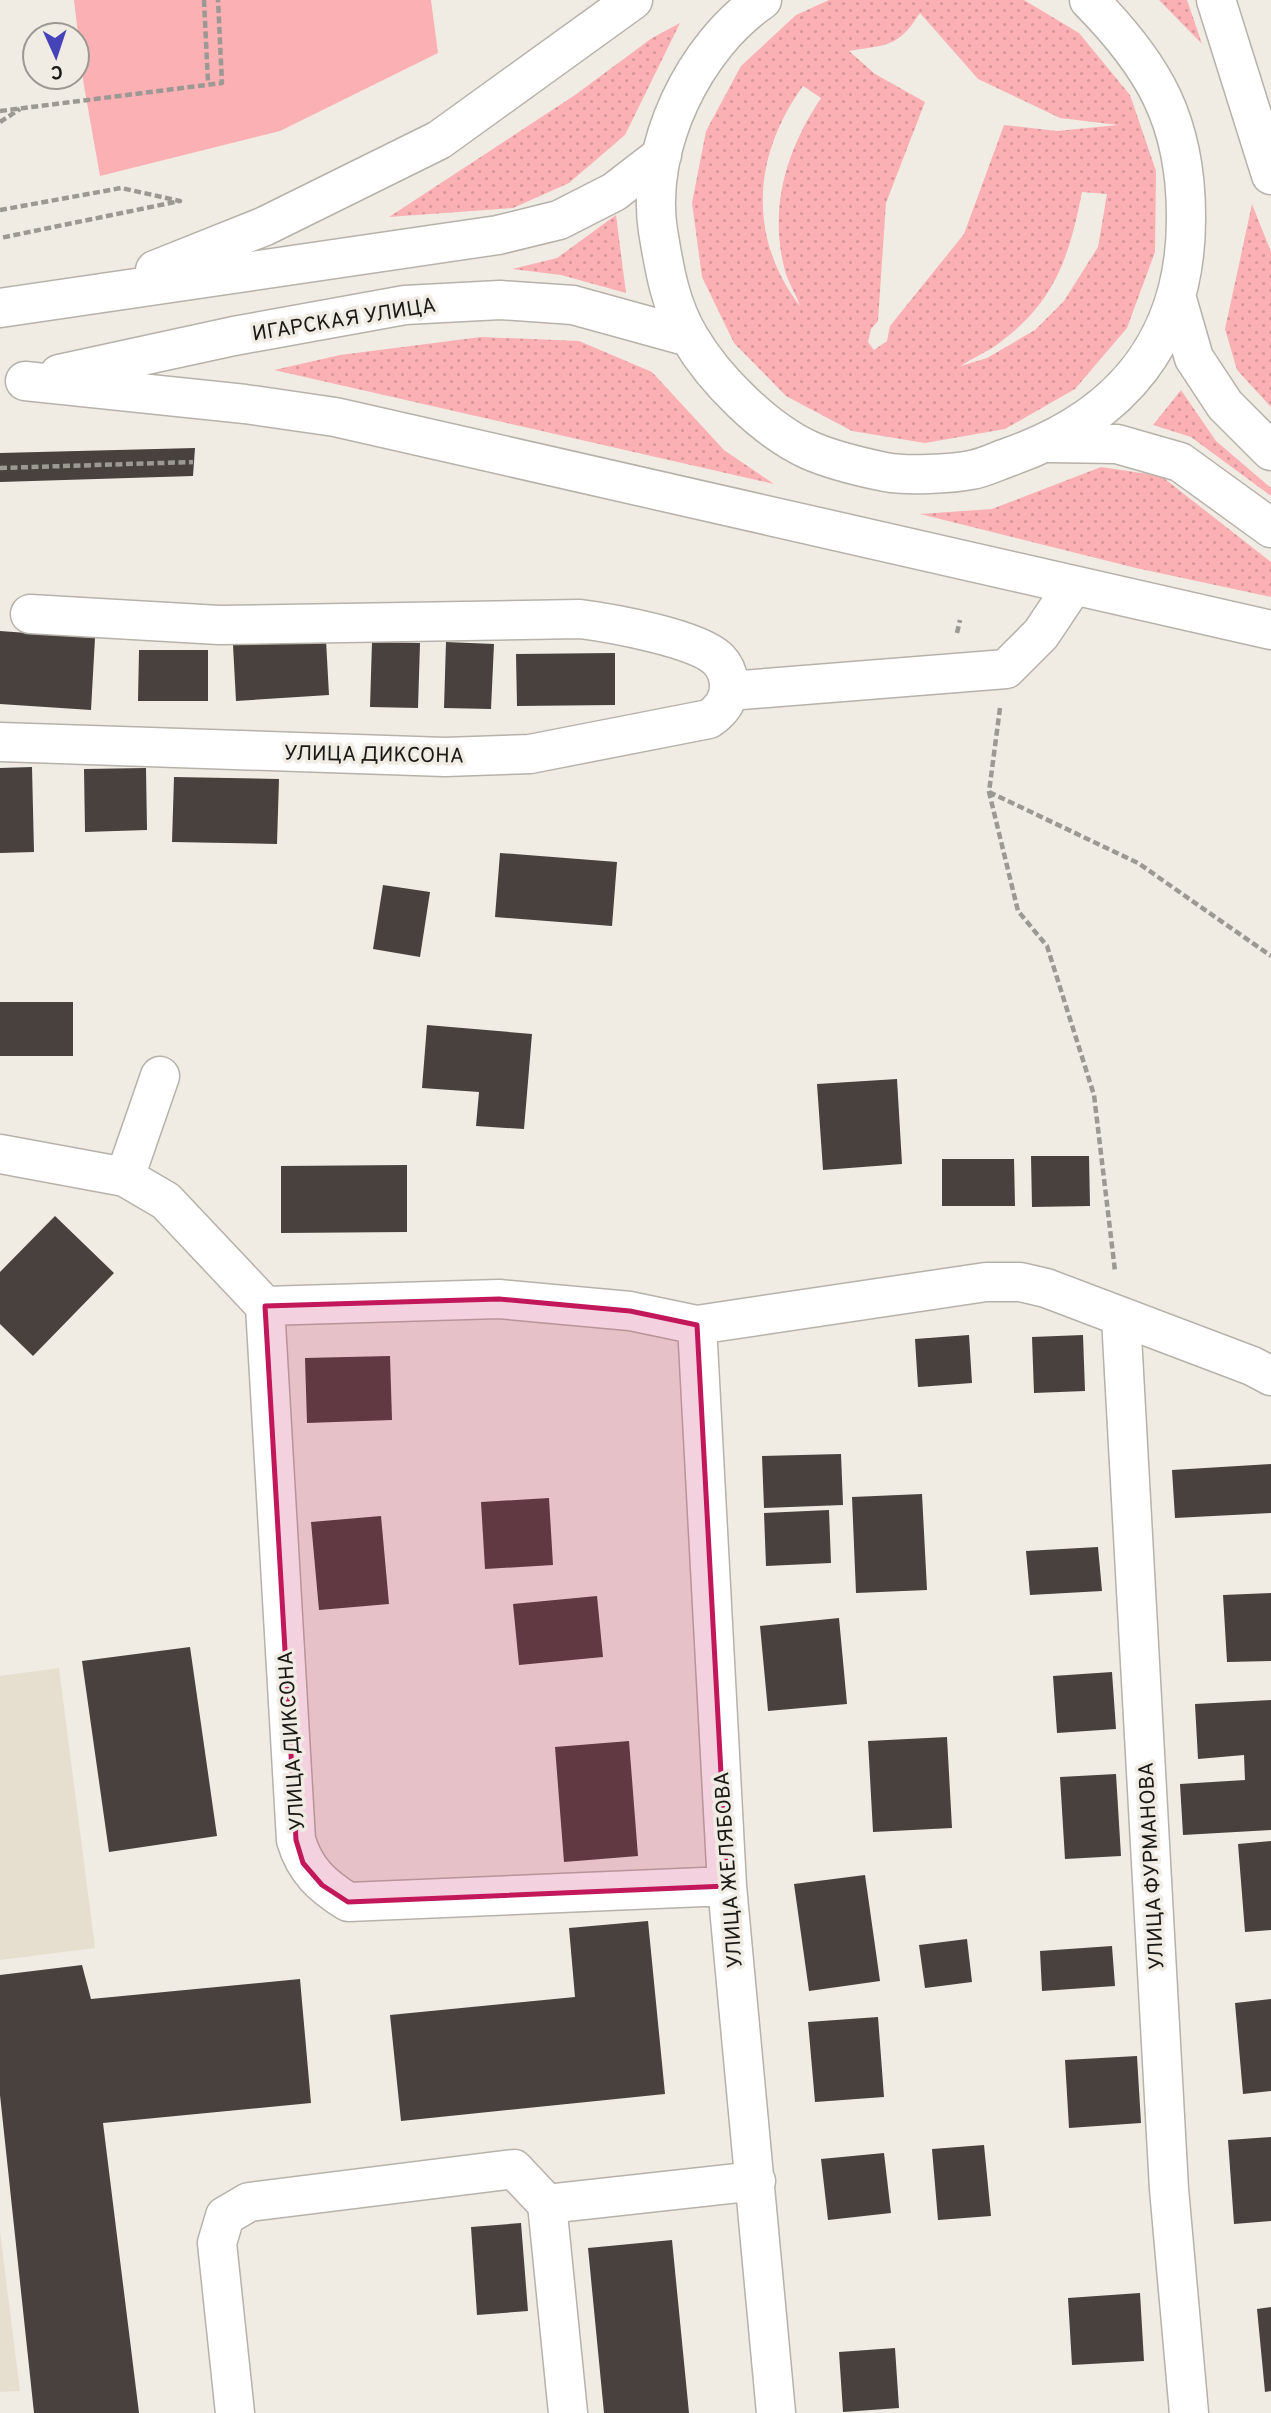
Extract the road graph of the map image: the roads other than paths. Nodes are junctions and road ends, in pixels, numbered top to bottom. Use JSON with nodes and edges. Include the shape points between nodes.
{"nodes":[{"id":1,"x":634,"y":0,"type":"edge"},
{"id":2,"x":762,"y":0,"type":"edge"},
{"id":3,"x":1089,"y":0,"type":"edge"},
{"id":4,"x":1216,"y":0,"type":"edge"},
{"id":5,"x":662,"y":155,"type":"junction"},
{"id":6,"x":1271,"y":175,"type":"edge"},
{"id":7,"x":101,"y":292,"type":"junction"},
{"id":8,"x":1177,"y":299,"type":"junction"},
{"id":9,"x":0,"y":308,"type":"edge"},
{"id":10,"x":689,"y":337,"type":"junction"},
{"id":11,"x":13,"y":383,"type":"edge"},
{"id":12,"x":1049,"y":443,"type":"junction"},
{"id":13,"x":1271,"y":451,"type":"edge"},
{"id":14,"x":1271,"y":528,"type":"edge"},
{"id":15,"x":1073,"y":586,"type":"junction"},
{"id":16,"x":30,"y":614,"type":"dead end"},
{"id":17,"x":1271,"y":630,"type":"edge"},
{"id":18,"x":729,"y":691,"type":"junction"},
{"id":19,"x":0,"y":742,"type":"edge"},
{"id":20,"x":160,"y":1076,"type":"dead end"},
{"id":21,"x":0,"y":1154,"type":"edge"},
{"id":22,"x":125,"y":1177,"type":"junction"},
{"id":23,"x":265,"y":1306,"type":"junction"},
{"id":24,"x":1121,"y":1318,"type":"junction"},
{"id":25,"x":697,"y":1325,"type":"junction"},
{"id":26,"x":1271,"y":1376,"type":"edge"},
{"id":27,"x":727,"y":1886,"type":"junction"},
{"id":28,"x":756,"y":2181,"type":"junction"},
{"id":29,"x":547,"y":2204,"type":"junction"},
{"id":30,"x":235,"y":2413,"type":"edge"},
{"id":31,"x":568,"y":2413,"type":"edge"},
{"id":32,"x":776,"y":2413,"type":"edge"},
{"id":33,"x":1189,"y":2413,"type":"edge"}],
"edges":[{"from":1,"to":7,"type":"street","via":[[439,140],[265,226]]},
{"from":2,"to":5,"type":"street","via":[[738,17],[690,80]]},
{"from":3,"to":8,"type":"street","via":[[1125,37],[1165,100],[1186,171],[1186,246]]},
{"from":4,"to":6,"type":"street"},
{"from":5,"to":7,"type":"street","via":[[614,192],[559,220],[498,235]]},
{"from":5,"to":10,"type":"street","via":[[658,229],[666,279]]},
{"from":7,"to":9,"type":"street"},
{"from":8,"to":12,"type":"street","via":[[1148,360],[1106,407]]},
{"from":8,"to":13,"type":"street","via":[[1194,358],[1225,405]]},
{"from":10,"to":11,"type":"street","name":"ИГАРСКАЯ УЛИЦА","via":[[573,306],[500,300],[405,305]]},
{"from":10,"to":12,"type":"street","via":[[740,402],[808,449],[888,473],[971,471]]},
{"from":11,"to":15,"type":"street","via":[[335,417]]},
{"from":12,"to":14,"type":"street","via":[[1117,444],[1180,462]]},
{"from":15,"to":17,"type":"street"},
{"from":15,"to":18,"type":"street","via":[[1041,634],[1006,669]]},
{"from":16,"to":18,"type":"street","via":[[219,625],[579,619],[682,642],[717,658],[728,674]]},
{"from":18,"to":19,"type":"street","name":"УЛИЦА ДИКСОНА","via":[[721,710],[709,719],[530,754],[445,757]]},
{"from":20,"to":22,"type":"street"},
{"from":21,"to":22,"type":"street"},
{"from":22,"to":23,"type":"street","via":[[166,1201]]},
{"from":23,"to":25,"type":"street","via":[[499,1299],[630,1311]]},
{"from":23,"to":27,"type":"street","name":"УЛИЦА ДИКСОНА","via":[[296,1840],[303,1863],[322,1885],[348,1902]]},
{"from":24,"to":25,"type":"street","via":[[1046,1288],[986,1282]]},
{"from":24,"to":26,"type":"street"},
{"from":24,"to":33,"type":"street","name":"УЛИЦА ФУРМАНОВА","via":[[1169,2176]]},
{"from":25,"to":27,"type":"street","name":"УЛИЦА ЖЕЛЯБОВА"},
{"from":27,"to":28,"type":"street","name":"УЛИЦА ЖЕЛЯБОВА"},
{"from":28,"to":29,"type":"street"},
{"from":28,"to":32,"type":"street","name":"УЛИЦА ЖЕЛЯБОВА"},
{"from":29,"to":30,"type":"street","via":[[514,2169],[249,2202],[225,2216],[217,2243]]},
{"from":29,"to":31,"type":"street"}]}
